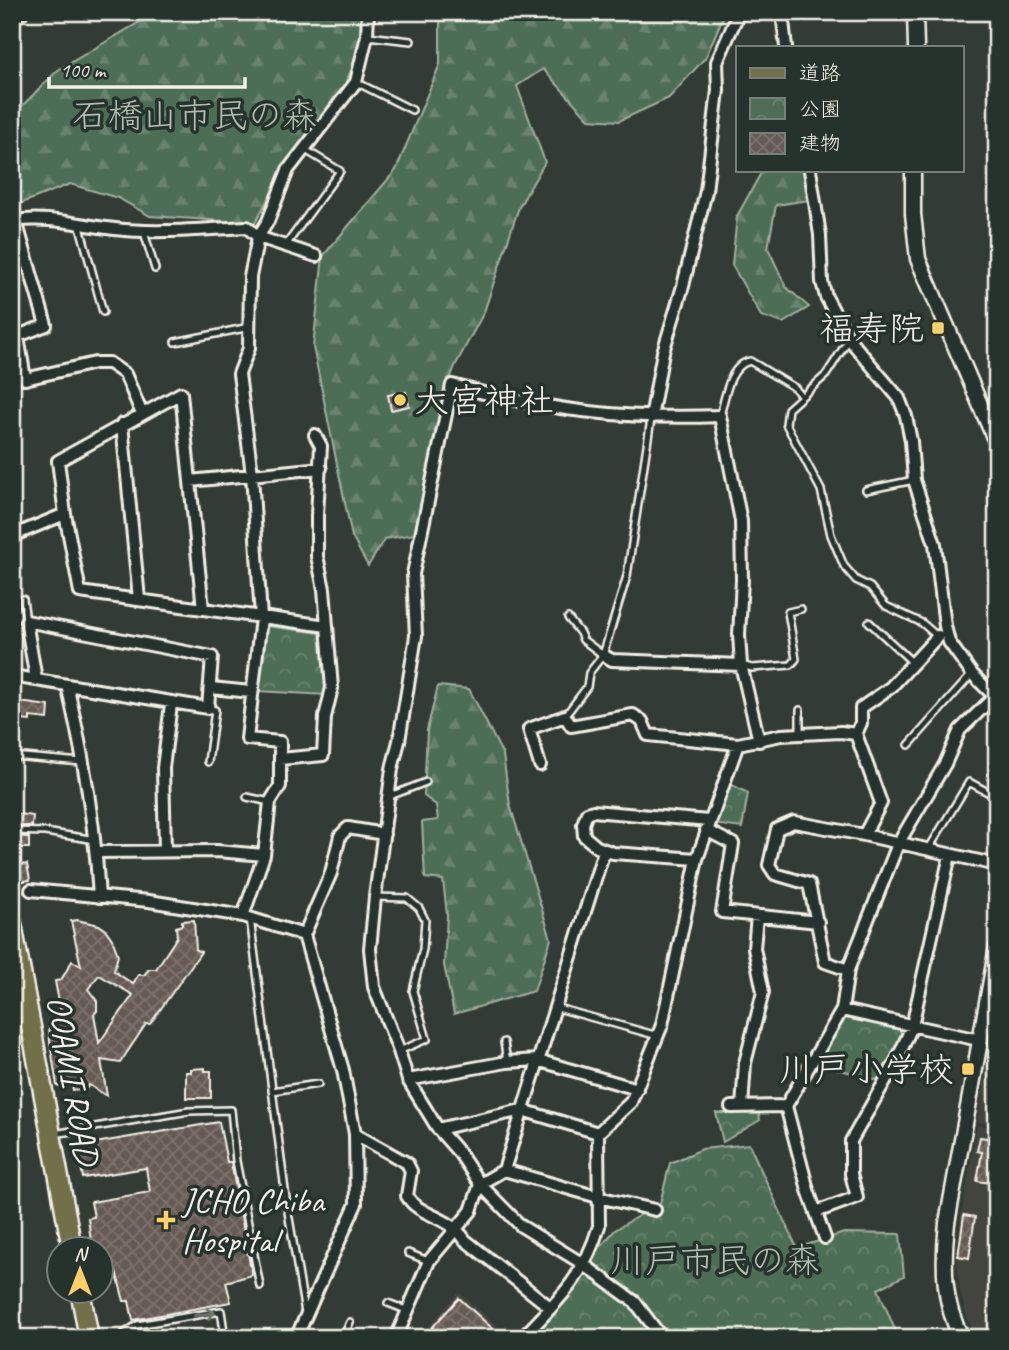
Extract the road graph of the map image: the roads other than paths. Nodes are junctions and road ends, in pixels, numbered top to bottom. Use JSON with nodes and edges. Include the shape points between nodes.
{"nodes":[{"id":1,"x":368,"y":12,"type":"edge"},
{"id":2,"x":739,"y":12,"type":"edge"},
{"id":3,"x":782,"y":12,"type":"edge"},
{"id":4,"x":915,"y":12,"type":"edge"},
{"id":5,"x":367,"y":36,"type":"junction"},
{"id":6,"x":411,"y":41,"type":"dead end"},
{"id":7,"x":786,"y":46,"type":"edge"},
{"id":8,"x":916,"y":46,"type":"edge"},
{"id":9,"x":356,"y":82,"type":"junction"},
{"id":10,"x":412,"y":110,"type":"dead end"},
{"id":11,"x":304,"y":149,"type":"junction"},
{"id":12,"x":810,"y":172,"type":"edge"},
{"id":13,"x":912,"y":172,"type":"edge"},
{"id":14,"x":14,"y":221,"type":"edge"},
{"id":15,"x":79,"y":223,"type":"junction"},
{"id":16,"x":144,"y":231,"type":"junction"},
{"id":17,"x":258,"y":237,"type":"junction"},
{"id":18,"x":285,"y":246,"type":"junction"},
{"id":19,"x":316,"y":256,"type":"dead end"},
{"id":20,"x":155,"y":269,"type":"dead end"},
{"id":21,"x":103,"y":312,"type":"dead end"},
{"id":22,"x":250,"y":327,"type":"junction"},
{"id":23,"x":15,"y":331,"type":"edge"},
{"id":24,"x":849,"y":339,"type":"junction"},
{"id":25,"x":174,"y":342,"type":"dead end"},
{"id":26,"x":801,"y":396,"type":"junction"},
{"id":27,"x":142,"y":414,"type":"junction"},
{"id":28,"x":720,"y":416,"type":"junction"},
{"id":29,"x":651,"y":418,"type":"junction"},
{"id":30,"x":122,"y":424,"type":"junction"},
{"id":31,"x":316,"y":435,"type":"dead end"},
{"id":32,"x":997,"y":444,"type":"edge"},
{"id":33,"x":321,"y":468,"type":"junction"},
{"id":34,"x":252,"y":474,"type":"junction"},
{"id":35,"x":914,"y":480,"type":"junction"},
{"id":36,"x":190,"y":481,"type":"junction"},
{"id":37,"x":866,"y":490,"type":"dead end"},
{"id":38,"x":65,"y":513,"type":"junction"},
{"id":39,"x":12,"y":536,"type":"edge"},
{"id":40,"x":856,"y":580,"type":"junction"},
{"id":41,"x":848,"y":584,"type":"dead end"},
{"id":42,"x":23,"y":600,"type":"dead end"},
{"id":43,"x":139,"y":600,"type":"junction"},
{"id":44,"x":203,"y":609,"type":"junction"},
{"id":45,"x":801,"y":609,"type":"dead end"},
{"id":46,"x":261,"y":618,"type":"junction"},
{"id":47,"x":568,"y":618,"type":"dead end"},
{"id":48,"x":26,"y":621,"type":"junction"},
{"id":49,"x":869,"y":622,"type":"dead end"},
{"id":50,"x":327,"y":626,"type":"junction"},
{"id":51,"x":938,"y":636,"type":"junction"},
{"id":52,"x":949,"y":642,"type":"junction"},
{"id":53,"x":603,"y":655,"type":"junction"},
{"id":54,"x":912,"y":662,"type":"junction"},
{"id":55,"x":741,"y":665,"type":"junction"},
{"id":56,"x":972,"y":674,"type":"junction"},
{"id":57,"x":12,"y":677,"type":"edge"},
{"id":58,"x":36,"y":679,"type":"junction"},
{"id":59,"x":67,"y":685,"type":"junction"},
{"id":60,"x":211,"y":688,"type":"junction"},
{"id":61,"x":251,"y":692,"type":"junction"},
{"id":62,"x":995,"y":698,"type":"edge"},
{"id":63,"x":171,"y":704,"type":"junction"},
{"id":64,"x":208,"y":709,"type":"junction"},
{"id":65,"x":800,"y":710,"type":"dead end"},
{"id":66,"x":565,"y":716,"type":"junction"},
{"id":67,"x":800,"y":734,"type":"junction"},
{"id":68,"x":856,"y":734,"type":"junction"},
{"id":69,"x":759,"y":741,"type":"junction"},
{"id":70,"x":737,"y":744,"type":"junction"},
{"id":71,"x":909,"y":745,"type":"dead end"},
{"id":72,"x":12,"y":756,"type":"edge"},
{"id":73,"x":280,"y":760,"type":"junction"},
{"id":74,"x":208,"y":762,"type":"dead end"},
{"id":75,"x":85,"y":763,"type":"junction"},
{"id":76,"x":540,"y":765,"type":"dead end"},
{"id":77,"x":426,"y":782,"type":"dead end"},
{"id":78,"x":390,"y":796,"type":"junction"},
{"id":79,"x":247,"y":797,"type":"dead end"},
{"id":80,"x":997,"y":797,"type":"edge"},
{"id":81,"x":270,"y":802,"type":"junction"},
{"id":82,"x":707,"y":826,"type":"junction"},
{"id":83,"x":12,"y":831,"type":"edge"},
{"id":84,"x":384,"y":834,"type":"junction"},
{"id":85,"x":864,"y":835,"type":"junction"},
{"id":86,"x":898,"y":844,"type":"junction"},
{"id":87,"x":96,"y":846,"type":"junction"},
{"id":88,"x":165,"y":850,"type":"junction"},
{"id":89,"x":928,"y":850,"type":"junction"},
{"id":90,"x":604,"y":851,"type":"junction"},
{"id":91,"x":264,"y":855,"type":"junction"},
{"id":92,"x":950,"y":855,"type":"junction"},
{"id":93,"x":697,"y":859,"type":"junction"},
{"id":94,"x":997,"y":865,"type":"edge"},
{"id":95,"x":31,"y":890,"type":"dead end"},
{"id":96,"x":99,"y":897,"type":"junction"},
{"id":97,"x":375,"y":897,"type":"junction"},
{"id":98,"x":757,"y":916,"type":"junction"},
{"id":99,"x":246,"y":917,"type":"junction"},
{"id":100,"x":818,"y":922,"type":"junction"},
{"id":101,"x":12,"y":924,"type":"edge"},
{"id":102,"x":304,"y":935,"type":"junction"},
{"id":103,"x":996,"y":956,"type":"edge"},
{"id":104,"x":848,"y":970,"type":"junction"},
{"id":105,"x":554,"y":1007,"type":"junction"},
{"id":106,"x":842,"y":1010,"type":"junction"},
{"id":107,"x":912,"y":1026,"type":"junction"},
{"id":108,"x":657,"y":1036,"type":"junction"},
{"id":109,"x":979,"y":1040,"type":"junction"},
{"id":110,"x":504,"y":1042,"type":"dead end"},
{"id":111,"x":399,"y":1051,"type":"junction"},
{"id":112,"x":537,"y":1060,"type":"junction"},
{"id":113,"x":507,"y":1062,"type":"junction"},
{"id":114,"x":408,"y":1080,"type":"junction"},
{"id":115,"x":318,"y":1084,"type":"dead end"},
{"id":116,"x":637,"y":1089,"type":"junction"},
{"id":117,"x":272,"y":1091,"type":"junction"},
{"id":118,"x":786,"y":1106,"type":"junction"},
{"id":119,"x":522,"y":1110,"type":"junction"},
{"id":120,"x":439,"y":1129,"type":"junction"},
{"id":121,"x":598,"y":1133,"type":"junction"},
{"id":122,"x":50,"y":1134,"type":"junction"},
{"id":123,"x":355,"y":1134,"type":"junction"},
{"id":124,"x":504,"y":1170,"type":"junction"},
{"id":125,"x":480,"y":1184,"type":"junction"},
{"id":126,"x":598,"y":1197,"type":"junction"},
{"id":127,"x":655,"y":1210,"type":"dead end"},
{"id":128,"x":816,"y":1212,"type":"junction"},
{"id":129,"x":457,"y":1227,"type":"junction"},
{"id":130,"x":69,"y":1234,"type":"edge"},
{"id":131,"x":825,"y":1238,"type":"dead end"},
{"id":132,"x":408,"y":1253,"type":"dead end"},
{"id":133,"x":429,"y":1261,"type":"junction"},
{"id":134,"x":583,"y":1264,"type":"junction"},
{"id":135,"x":260,"y":1286,"type":"dead end"},
{"id":136,"x":388,"y":1303,"type":"dead end"},
{"id":137,"x":83,"y":1304,"type":"edge"},
{"id":138,"x":551,"y":1308,"type":"junction"},
{"id":139,"x":407,"y":1310,"type":"junction"},
{"id":140,"x":306,"y":1317,"type":"junction"},
{"id":141,"x":350,"y":1322,"type":"dead end"},
{"id":142,"x":89,"y":1338,"type":"edge"},
{"id":143,"x":118,"y":1338,"type":"edge"},
{"id":144,"x":225,"y":1338,"type":"edge"},
{"id":145,"x":296,"y":1338,"type":"edge"},
{"id":146,"x":344,"y":1338,"type":"edge"},
{"id":147,"x":396,"y":1338,"type":"edge"},
{"id":148,"x":522,"y":1338,"type":"edge"},
{"id":149,"x":662,"y":1338,"type":"edge"},
{"id":150,"x":962,"y":1338,"type":"edge"}],
"edges":[{"from":1,"to":5,"type":"street"},
{"from":2,"to":29,"type":"street","via":[[717,62],[719,90],[706,191],[663,352]]},
{"from":3,"to":7,"type":"street"},
{"from":4,"to":8,"type":"street"},
{"from":5,"to":6,"type":"lane"},
{"from":5,"to":9,"type":"street"},
{"from":9,"to":10,"type":"lane"},
{"from":9,"to":11,"type":"street"},
{"from":11,"to":17,"type":"street","via":[[288,170]]},
{"from":11,"to":18,"type":"lane","via":[[340,171]]},
{"from":12,"to":24,"type":"street","via":[[822,282]]},
{"from":13,"to":32,"type":"street","via":[[918,259]]},
{"from":14,"to":15,"type":"street"},
{"from":14,"to":23,"type":"street","via":[[46,325]]},
{"from":15,"to":16,"type":"street"},
{"from":15,"to":21,"type":"lane"},
{"from":16,"to":17,"type":"street","via":[[247,227]]},
{"from":16,"to":20,"type":"lane"},
{"from":17,"to":18,"type":"street"},
{"from":17,"to":22,"type":"street","via":[[250,277]]},
{"from":18,"to":19,"type":"street"},
{"from":22,"to":25,"type":"lane"},
{"from":22,"to":34,"type":"street","via":[[249,348],[239,374]]},
{"from":23,"to":27,"type":"street","via":[[25,379],[109,363],[125,374]]},
{"from":24,"to":26,"type":"lane","via":[[826,375]]},
{"from":24,"to":35,"type":"street","via":[[899,398],[911,442]]},
{"from":26,"to":28,"type":"lane","via":[[750,361],[744,362],[733,374]]},
{"from":26,"to":40,"type":"lane","via":[[788,409],[786,424],[821,490],[844,566]]},
{"from":27,"to":30,"type":"street"},
{"from":27,"to":36,"type":"street","via":[[181,393]]},
{"from":28,"to":29,"type":"street"},
{"from":28,"to":55,"type":"street","via":[[741,521]]},
{"from":29,"to":53,"type":"lane","via":[[626,576]]},
{"from":29,"to":78,"type":"street","via":[[526,404],[452,385],[413,575],[416,636]]},
{"from":30,"to":38,"type":"street","via":[[58,461]]},
{"from":30,"to":43,"type":"street"},
{"from":31,"to":33,"type":"street"},
{"from":33,"to":34,"type":"street"},
{"from":33,"to":50,"type":"street","via":[[317,555]]},
{"from":34,"to":36,"type":"street"},
{"from":34,"to":46,"type":"street"},
{"from":35,"to":37,"type":"lane"},
{"from":35,"to":52,"type":"street","via":[[935,544]]},
{"from":36,"to":44,"type":"street"},
{"from":38,"to":39,"type":"street"},
{"from":38,"to":43,"type":"street","via":[[80,592]]},
{"from":40,"to":41,"type":"lane"},
{"from":40,"to":51,"type":"lane","via":[[870,587],[887,606]]},
{"from":42,"to":48,"type":"lane"},
{"from":43,"to":44,"type":"street"},
{"from":44,"to":46,"type":"street"},
{"from":45,"to":55,"type":"lane","via":[[788,612],[796,659],[791,665]]},
{"from":46,"to":50,"type":"street"},
{"from":46,"to":61,"type":"street"},
{"from":47,"to":53,"type":"lane","via":[[583,640]]},
{"from":48,"to":58,"type":"street"},
{"from":48,"to":60,"type":"street","via":[[212,657]]},
{"from":49,"to":54,"type":"lane"},
{"from":50,"to":73,"type":"street","via":[[332,688],[323,755]]},
{"from":51,"to":52,"type":"lane"},
{"from":51,"to":54,"type":"street"},
{"from":52,"to":56,"type":"street"},
{"from":53,"to":55,"type":"street","via":[[612,660]]},
{"from":53,"to":66,"type":"lane"},
{"from":54,"to":68,"type":"street","via":[[891,687],[861,708]]},
{"from":55,"to":69,"type":"street"},
{"from":56,"to":62,"type":"street"},
{"from":56,"to":71,"type":"lane"},
{"from":57,"to":58,"type":"street"},
{"from":58,"to":59,"type":"street"},
{"from":59,"to":63,"type":"street"},
{"from":59,"to":75,"type":"street"},
{"from":60,"to":61,"type":"street"},
{"from":60,"to":64,"type":"street"},
{"from":61,"to":73,"type":"street","via":[[247,739],[281,742]]},
{"from":62,"to":86,"type":"street","via":[[960,730]]},
{"from":63,"to":64,"type":"street"},
{"from":63,"to":88,"type":"street","via":[[163,768]]},
{"from":64,"to":74,"type":"lane","via":[[215,710]]},
{"from":65,"to":67,"type":"lane"},
{"from":66,"to":70,"type":"street","via":[[572,726],[633,715],[642,721],[648,735]]},
{"from":66,"to":76,"type":"street","via":[[529,729]]},
{"from":67,"to":68,"type":"street"},
{"from":67,"to":69,"type":"street"},
{"from":68,"to":85,"type":"street","via":[[881,803]]},
{"from":69,"to":70,"type":"street"},
{"from":70,"to":82,"type":"street"},
{"from":72,"to":75,"type":"lane"},
{"from":73,"to":81,"type":"street","via":[[280,786]]},
{"from":75,"to":87,"type":"street"},
{"from":77,"to":78,"type":"lane"},
{"from":78,"to":84,"type":"street"},
{"from":79,"to":81,"type":"lane"},
{"from":80,"to":89,"type":"lane","via":[[969,782]]},
{"from":81,"to":91,"type":"street"},
{"from":82,"to":90,"type":"street","via":[[587,813],[584,836]]},
{"from":82,"to":93,"type":"street"},
{"from":82,"to":98,"type":"street","via":[[733,844],[722,912]]},
{"from":83,"to":87,"type":"lane","via":[[45,832]]},
{"from":84,"to":97,"type":"street"},
{"from":84,"to":102,"type":"street","via":[[348,828],[340,836],[331,873]]},
{"from":85,"to":86,"type":"street"},
{"from":85,"to":100,"type":"street","via":[[794,822],[777,829],[769,865],[775,874],[809,884]]},
{"from":86,"to":89,"type":"street"},
{"from":86,"to":104,"type":"street"},
{"from":87,"to":88,"type":"street"},
{"from":87,"to":96,"type":"street"},
{"from":88,"to":91,"type":"street"},
{"from":89,"to":92,"type":"street"},
{"from":90,"to":93,"type":"street"},
{"from":90,"to":105,"type":"street"},
{"from":91,"to":99,"type":"street"},
{"from":92,"to":94,"type":"street"},
{"from":92,"to":107,"type":"street"},
{"from":93,"to":108,"type":"street"},
{"from":95,"to":96,"type":"street"},
{"from":96,"to":99,"type":"street"},
{"from":97,"to":111,"type":"street","via":[[370,949],[374,987]]},
{"from":97,"to":111,"type":"lane","via":[[407,898],[425,920],[412,991],[428,1039]]},
{"from":98,"to":100,"type":"street"},
{"from":98,"to":118,"type":"street","via":[[754,948],[764,992],[737,1107]]},
{"from":99,"to":102,"type":"street"},
{"from":99,"to":117,"type":"lane"},
{"from":100,"to":104,"type":"street","via":[[825,962]]},
{"from":101,"to":122,"type":"main road","name":"OOAMI ROAD"},
{"from":102,"to":123,"type":"street","via":[[343,1070]]},
{"from":103,"to":109,"type":"street"},
{"from":104,"to":106,"type":"street"},
{"from":105,"to":108,"type":"lane"},
{"from":105,"to":112,"type":"street"},
{"from":106,"to":107,"type":"street"},
{"from":106,"to":118,"type":"street"},
{"from":107,"to":109,"type":"street"},
{"from":107,"to":128,"type":"street","via":[[898,1060],[850,1141],[850,1174],[857,1197]]},
{"from":108,"to":116,"type":"street"},
{"from":109,"to":150,"type":"street","via":[[944,1248],[948,1303]]},
{"from":110,"to":113,"type":"lane"},
{"from":111,"to":114,"type":"street"},
{"from":112,"to":113,"type":"street"},
{"from":112,"to":116,"type":"street"},
{"from":112,"to":119,"type":"street"},
{"from":113,"to":114,"type":"street"},
{"from":114,"to":120,"type":"street"},
{"from":115,"to":117,"type":"lane"},
{"from":116,"to":121,"type":"street"},
{"from":117,"to":140,"type":"lane"},
{"from":118,"to":128,"type":"street"},
{"from":119,"to":120,"type":"street"},
{"from":119,"to":121,"type":"street"},
{"from":119,"to":124,"type":"street"},
{"from":120,"to":125,"type":"street"},
{"from":121,"to":126,"type":"street"},
{"from":122,"to":130,"type":"main road","name":"OOAMI ROAD"},
{"from":122,"to":135,"type":"lane","via":[[188,1111],[231,1110]]},
{"from":123,"to":129,"type":"street","via":[[407,1163],[411,1171],[407,1196],[412,1204]]},
{"from":123,"to":140,"type":"street","via":[[356,1204]]},
{"from":124,"to":125,"type":"street"},
{"from":124,"to":126,"type":"street"},
{"from":125,"to":129,"type":"street","via":[[471,1211]]},
{"from":125,"to":134,"type":"street","via":[[521,1226]]},
{"from":126,"to":127,"type":"street"},
{"from":126,"to":134,"type":"street","via":[[599,1226]]},
{"from":128,"to":131,"type":"street"},
{"from":129,"to":133,"type":"street"},
{"from":129,"to":138,"type":"street","via":[[465,1240]]},
{"from":132,"to":133,"type":"lane"},
{"from":133,"to":139,"type":"street"},
{"from":134,"to":138,"type":"street"},
{"from":134,"to":149,"type":"street","via":[[635,1302]]},
{"from":136,"to":139,"type":"lane"},
{"from":137,"to":142,"type":"main road"},
{"from":138,"to":148,"type":"street"},
{"from":139,"to":147,"type":"street"},
{"from":140,"to":145,"type":"street"},
{"from":141,"to":146,"type":"lane"},
{"from":143,"to":144,"type":"lane","one_way":true,"via":[[137,1325],[221,1311]]}]}
